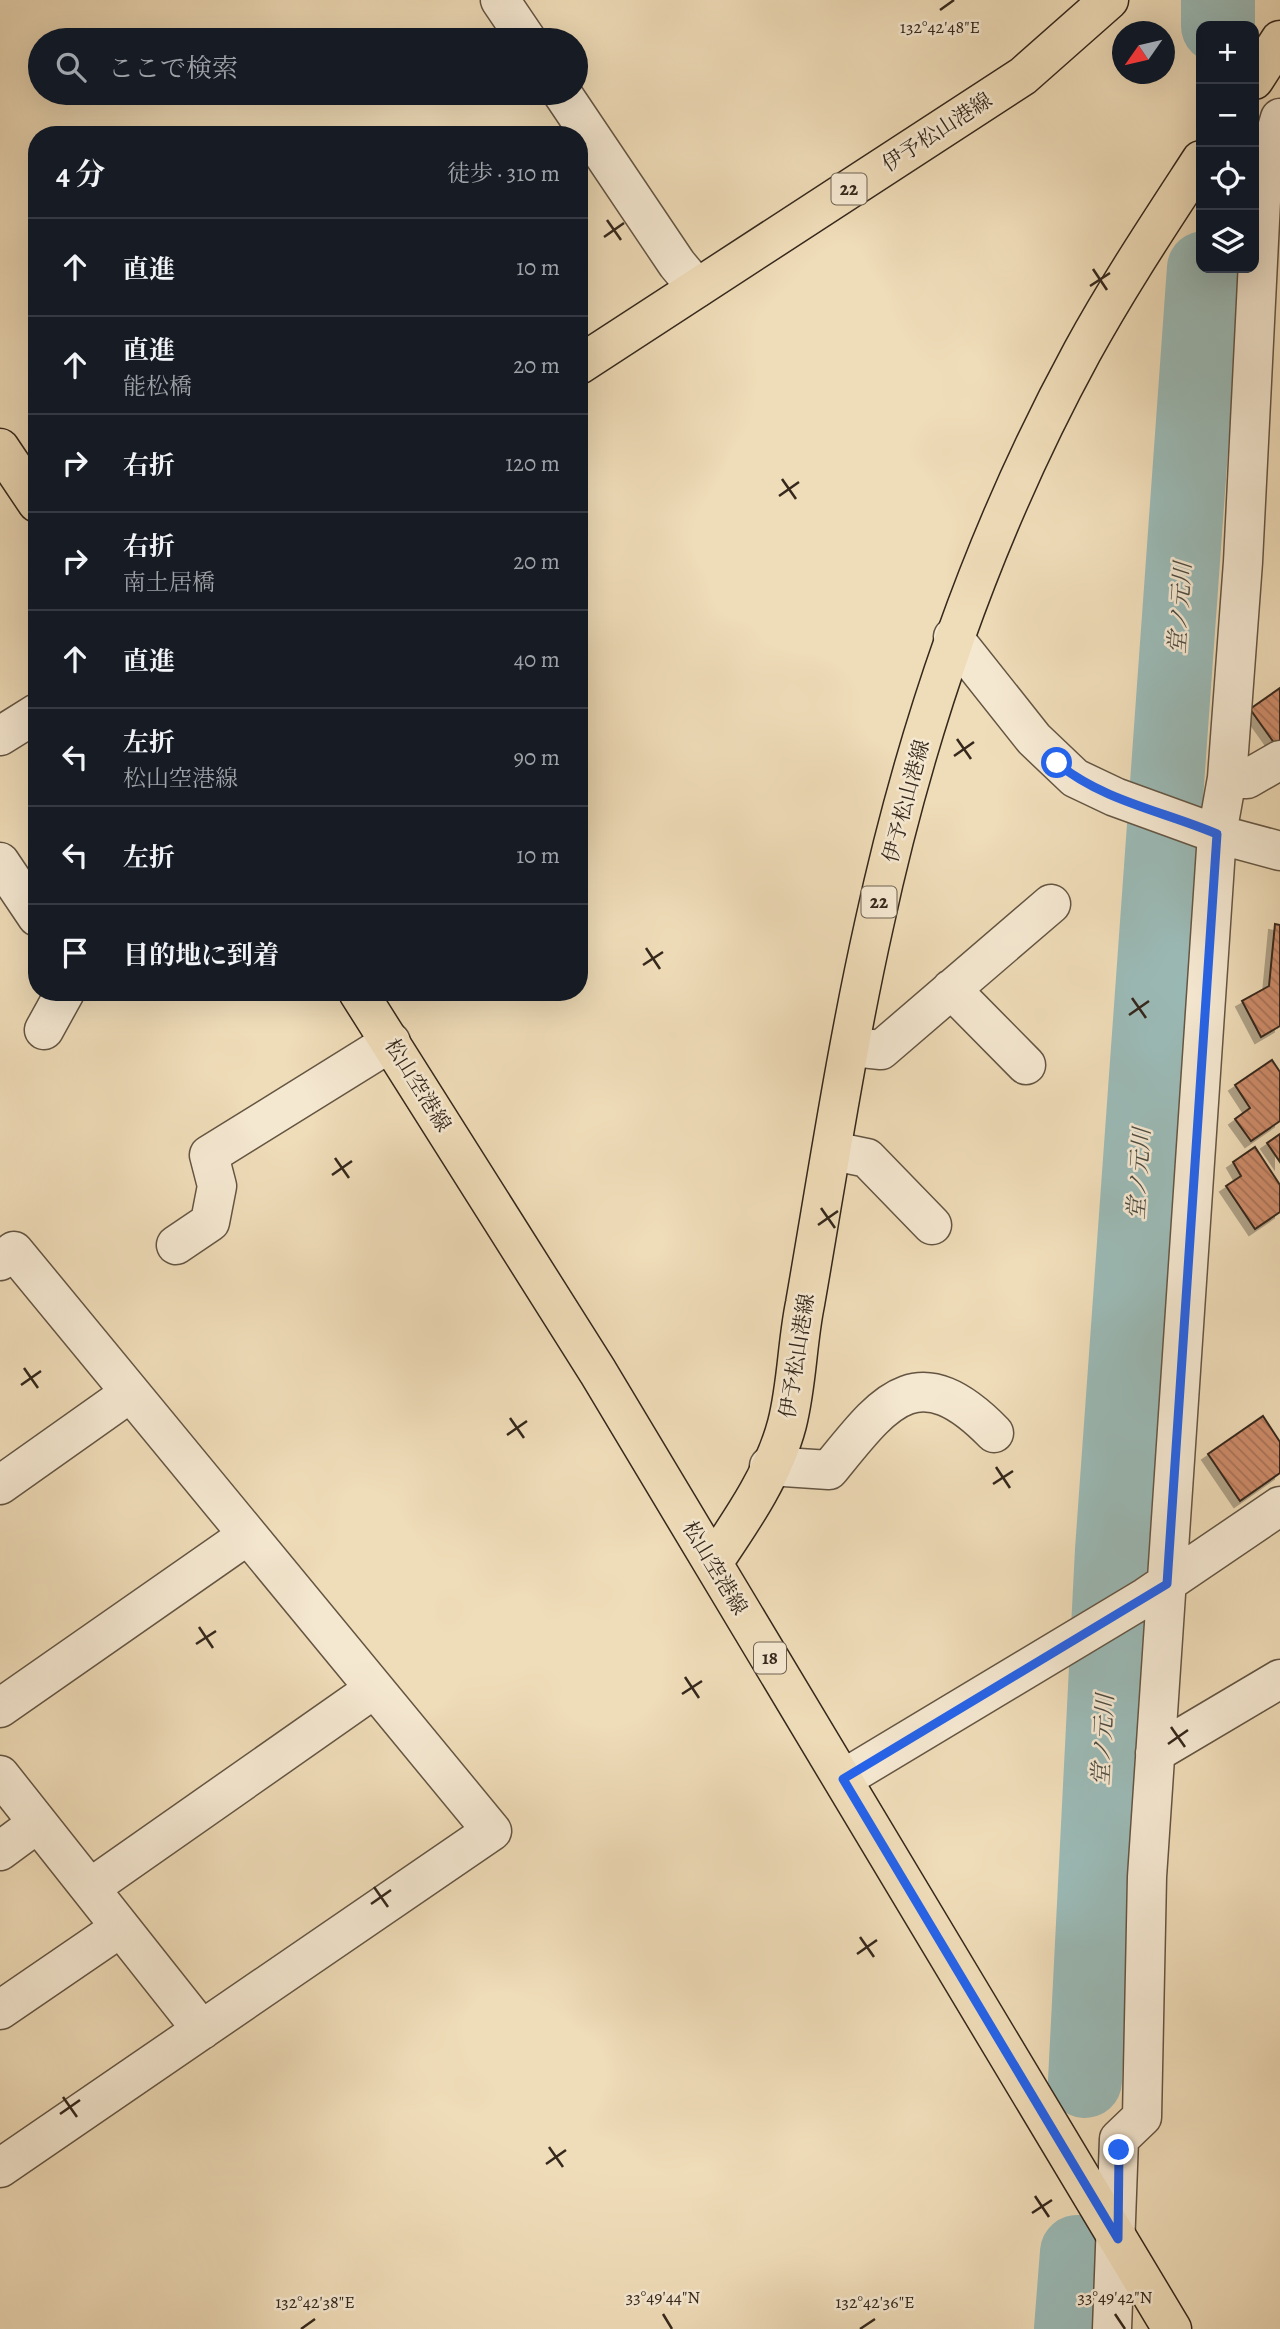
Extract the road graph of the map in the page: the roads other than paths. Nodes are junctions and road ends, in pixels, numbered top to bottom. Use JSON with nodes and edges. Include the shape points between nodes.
{"nodes":[{"id":1,"x":500,"y":0,"type":"edge"},
{"id":2,"x":1109,"y":0,"type":"edge"},
{"id":3,"x":519,"y":28,"type":"edge"},
{"id":4,"x":1280,"y":40,"type":"edge"},
{"id":5,"x":1259,"y":72,"type":"edge"},
{"id":6,"x":570,"y":105,"type":"edge"},
{"id":7,"x":1280,"y":118,"type":"edge"},
{"id":8,"x":584,"y":126,"type":"edge"},
{"id":9,"x":588,"y":132,"type":"edge"},
{"id":10,"x":1196,"y":168,"type":"edge"},
{"id":11,"x":697,"y":288,"type":"junction"},
{"id":12,"x":1268,"y":309,"type":"edge"},
{"id":13,"x":588,"y":359,"type":"edge"},
{"id":14,"x":0,"y":447,"type":"edge"},
{"id":15,"x":28,"y":489,"type":"edge"},
{"id":16,"x":953,"y":637,"type":"junction"},
{"id":17,"x":28,"y":719,"type":"edge"},
{"id":18,"x":0,"y":736,"type":"edge"},
{"id":19,"x":1280,"y":760,"type":"edge"},
{"id":20,"x":1227,"y":778,"type":"junction"},
{"id":21,"x":1212,"y":832,"type":"junction"},
{"id":22,"x":1280,"y":851,"type":"edge"},
{"id":23,"x":0,"y":862,"type":"edge"},
{"id":24,"x":28,"y":904,"type":"edge"},
{"id":25,"x":1051,"y":904,"type":"dead end"},
{"id":26,"x":951,"y":989,"type":"junction"},
{"id":27,"x":60,"y":1001,"type":"edge"},
{"id":28,"x":364,"y":1001,"type":"edge"},
{"id":29,"x":44,"y":1030,"type":"dead end"},
{"id":30,"x":391,"y":1042,"type":"junction"},
{"id":31,"x":852,"y":1047,"type":"junction"},
{"id":32,"x":1026,"y":1065,"type":"dead end"},
{"id":33,"x":833,"y":1151,"type":"junction"},
{"id":34,"x":932,"y":1225,"type":"dead end"},
{"id":35,"x":176,"y":1245,"type":"dead end"},
{"id":36,"x":0,"y":1261,"type":"edge"},
{"id":37,"x":130,"y":1393,"type":"junction"},
{"id":38,"x":994,"y":1433,"type":"dead end"},
{"id":39,"x":769,"y":1466,"type":"junction"},
{"id":40,"x":0,"y":1485,"type":"edge"},
{"id":41,"x":1280,"y":1506,"type":"edge"},
{"id":42,"x":248,"y":1535,"type":"junction"},
{"id":43,"x":713,"y":1563,"type":"junction"},
{"id":44,"x":1156,"y":1591,"type":"junction"},
{"id":45,"x":1280,"y":1679,"type":"edge"},
{"id":46,"x":374,"y":1689,"type":"junction"},
{"id":47,"x":0,"y":1708,"type":"edge"},
{"id":48,"x":1155,"y":1753,"type":"junction"},
{"id":49,"x":0,"y":1775,"type":"edge"},
{"id":50,"x":843,"y":1779,"type":"junction"},
{"id":51,"x":38,"y":1824,"type":"junction"},
{"id":52,"x":0,"y":1851,"type":"edge"},
{"id":53,"x":90,"y":1888,"type":"junction"},
{"id":54,"x":120,"y":1927,"type":"junction"},
{"id":55,"x":0,"y":2010,"type":"edge"},
{"id":56,"x":202,"y":2030,"type":"junction"},
{"id":57,"x":0,"y":2168,"type":"edge"},
{"id":58,"x":1118,"y":2239,"type":"junction"},
{"id":59,"x":1112,"y":2329,"type":"edge"},
{"id":60,"x":1172,"y":2329,"type":"edge"}],
"edges":[{"from":1,"to":3,"type":"street"},
{"from":2,"to":11,"type":"main road","name":"伊予松山港線","number":"22","via":[[1023,76]]},
{"from":4,"to":5,"type":"main road"},
{"from":6,"to":8,"type":"street"},
{"from":7,"to":12,"type":"street","via":[[1262,181]]},
{"from":9,"to":11,"type":"street"},
{"from":10,"to":16,"type":"main road","name":"伊予松山港線","number":"22","via":[[1081,354],[1011,496]]},
{"from":11,"to":13,"type":"main road","name":"伊予松山港線","number":"22"},
{"from":12,"to":20,"type":"street"},
{"from":14,"to":15,"type":"main road"},
{"from":16,"to":21,"type":"street","via":[[984,679],[1075,778]]},
{"from":16,"to":31,"type":"main road","name":"伊予松山港線","number":"22","via":[[901,809]]},
{"from":17,"to":18,"type":"street"},
{"from":19,"to":20,"type":"street","via":[[1247,779]]},
{"from":20,"to":21,"type":"street"},
{"from":21,"to":22,"type":"street"},
{"from":21,"to":44,"type":"street"},
{"from":23,"to":24,"type":"street"},
{"from":25,"to":26,"type":"street"},
{"from":26,"to":31,"type":"street","via":[[881,1049]]},
{"from":26,"to":32,"type":"street"},
{"from":27,"to":29,"type":"street"},
{"from":28,"to":30,"type":"main road","name":"松山空港線","number":"18"},
{"from":30,"to":35,"type":"street","via":[[209,1155],[217,1186],[210,1222]]},
{"from":30,"to":43,"type":"main road","name":"松山空港線","number":"18"},
{"from":31,"to":33,"type":"main road","name":"伊予松山港線","number":"22"},
{"from":33,"to":34,"type":"street","via":[[867,1158]]},
{"from":33,"to":39,"type":"main road","name":"伊予松山港線","number":"22","via":[[787,1425]]},
{"from":36,"to":37,"type":"street","via":[[14,1251]]},
{"from":37,"to":40,"type":"street"},
{"from":37,"to":42,"type":"street"},
{"from":38,"to":39,"type":"street","via":[[977,1415],[951,1399],[919,1392],[892,1399],[829,1470]]},
{"from":39,"to":43,"type":"main road","name":"伊予松山港線","number":"22","via":[[754,1502]]},
{"from":41,"to":44,"type":"street"},
{"from":42,"to":46,"type":"street"},
{"from":42,"to":47,"type":"street"},
{"from":43,"to":50,"type":"main road","name":"松山空港線","number":"18"},
{"from":44,"to":48,"type":"street"},
{"from":44,"to":50,"type":"street"},
{"from":45,"to":48,"type":"street"},
{"from":46,"to":53,"type":"street"},
{"from":46,"to":56,"type":"street","via":[[492,1831]]},
{"from":48,"to":58,"type":"street","via":[[1147,1877],[1142,2117],[1119,2139]]},
{"from":49,"to":51,"type":"street"},
{"from":50,"to":58,"type":"main road","name":"松山空港線","number":"18"},
{"from":51,"to":52,"type":"street"},
{"from":51,"to":53,"type":"street"},
{"from":53,"to":54,"type":"street"},
{"from":54,"to":55,"type":"street"},
{"from":54,"to":56,"type":"street"},
{"from":56,"to":57,"type":"street"},
{"from":58,"to":59,"type":"street"},
{"from":58,"to":60,"type":"main road","name":"松山空港線","number":"18"}]}
